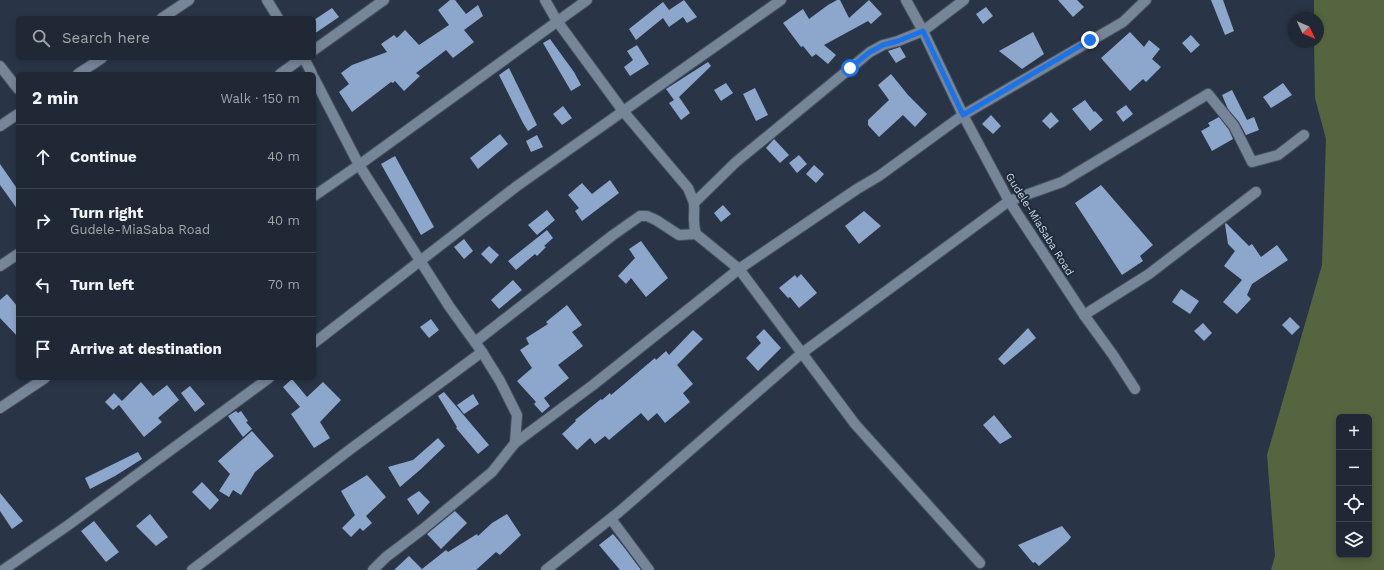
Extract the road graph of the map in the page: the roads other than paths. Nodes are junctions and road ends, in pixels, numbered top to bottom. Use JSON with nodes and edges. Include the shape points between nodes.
{"nodes":[{"id":1,"x":189,"y":0,"type":"edge"},
{"id":2,"x":267,"y":0,"type":"edge"},
{"id":3,"x":384,"y":0,"type":"edge"},
{"id":4,"x":545,"y":0,"type":"edge"},
{"id":5,"x":587,"y":0,"type":"edge"},
{"id":6,"x":781,"y":0,"type":"edge"},
{"id":7,"x":906,"y":0,"type":"edge"},
{"id":8,"x":964,"y":0,"type":"edge"},
{"id":9,"x":1146,"y":0,"type":"edge"},
{"id":10,"x":165,"y":16,"type":"edge"},
{"id":11,"x":277,"y":16,"type":"edge"},
{"id":12,"x":557,"y":21,"type":"junction"},
{"id":13,"x":923,"y":31,"type":"junction"},
{"id":14,"x":316,"y":49,"type":"edge"},
{"id":15,"x":99,"y":60,"type":"edge"},
{"id":16,"x":300,"y":60,"type":"edge"},
{"id":17,"x":304,"y":60,"type":"edge"},
{"id":18,"x":0,"y":66,"type":"edge"},
{"id":19,"x":81,"y":72,"type":"edge"},
{"id":20,"x":283,"y":72,"type":"edge"},
{"id":21,"x":311,"y":72,"type":"edge"},
{"id":22,"x":316,"y":82,"type":"edge"},
{"id":23,"x":16,"y":86,"type":"edge"},
{"id":24,"x":623,"y":111,"type":"junction"},
{"id":25,"x":16,"y":115,"type":"edge"},
{"id":26,"x":963,"y":115,"type":"junction"},
{"id":27,"x":0,"y":126,"type":"edge"},
{"id":28,"x":1304,"y":135,"type":"dead end"},
{"id":29,"x":359,"y":165,"type":"junction"},
{"id":30,"x":1256,"y":192,"type":"dead end"},
{"id":31,"x":316,"y":195,"type":"edge"},
{"id":32,"x":1009,"y":201,"type":"junction"},
{"id":33,"x":694,"y":203,"type":"junction"},
{"id":34,"x":696,"y":234,"type":"junction"},
{"id":35,"x":16,"y":255,"type":"edge"},
{"id":36,"x":420,"y":262,"type":"junction"},
{"id":37,"x":0,"y":266,"type":"edge"},
{"id":38,"x":739,"y":269,"type":"junction"},
{"id":39,"x":1084,"y":315,"type":"junction"},
{"id":40,"x":316,"y":341,"type":"edge"},
{"id":41,"x":475,"y":342,"type":"junction"},
{"id":42,"x":482,"y":352,"type":"junction"},
{"id":43,"x":802,"y":353,"type":"junction"},
{"id":44,"x":42,"y":380,"type":"edge"},
{"id":45,"x":266,"y":380,"type":"edge"},
{"id":46,"x":1135,"y":388,"type":"dead end"},
{"id":47,"x":0,"y":408,"type":"edge"},
{"id":48,"x":515,"y":443,"type":"junction"},
{"id":49,"x":611,"y":519,"type":"junction"},
{"id":50,"x":980,"y":563,"type":"dead end"},
{"id":51,"x":2,"y":570,"type":"edge"},
{"id":52,"x":192,"y":570,"type":"edge"},
{"id":53,"x":373,"y":570,"type":"edge"},
{"id":54,"x":546,"y":570,"type":"edge"},
{"id":55,"x":649,"y":570,"type":"edge"}],
"edges":[{"from":1,"to":10,"type":"street"},
{"from":2,"to":11,"type":"street"},
{"from":3,"to":14,"type":"street"},
{"from":4,"to":12,"type":"street"},
{"from":5,"to":12,"type":"street"},
{"from":6,"to":24,"type":"street"},
{"from":7,"to":13,"type":"street","name":"Gudele-MiaSaba Road"},
{"from":8,"to":13,"type":"street"},
{"from":9,"to":26,"type":"street","via":[[1123,22]]},
{"from":12,"to":24,"type":"street"},
{"from":12,"to":29,"type":"street"},
{"from":13,"to":26,"type":"street","name":"Gudele-MiaSaba Road"},
{"from":13,"to":33,"type":"street","via":[[870,52],[736,162]]},
{"from":15,"to":19,"type":"street"},
{"from":16,"to":20,"type":"street"},
{"from":17,"to":21,"type":"street"},
{"from":18,"to":23,"type":"street"},
{"from":22,"to":29,"type":"street"},
{"from":24,"to":33,"type":"street","via":[[688,188]]},
{"from":24,"to":36,"type":"street","via":[[517,186]]},
{"from":25,"to":27,"type":"street"},
{"from":26,"to":32,"type":"street","name":"Gudele-MiaSaba Road"},
{"from":26,"to":38,"type":"street","via":[[880,176]]},
{"from":28,"to":32,"type":"street","via":[[1278,155],[1252,162],[1234,126],[1208,94],[1062,182]]},
{"from":29,"to":31,"type":"street"},
{"from":29,"to":36,"type":"street"},
{"from":30,"to":39,"type":"street","via":[[1149,274]]},
{"from":32,"to":39,"type":"street","name":"Gudele-MiaSaba Road"},
{"from":32,"to":43,"type":"street"},
{"from":33,"to":34,"type":"street"},
{"from":34,"to":38,"type":"street"},
{"from":34,"to":41,"type":"street","via":[[679,235],[656,220],[640,216]]},
{"from":35,"to":37,"type":"street"},
{"from":36,"to":40,"type":"street"},
{"from":36,"to":41,"type":"street"},
{"from":38,"to":43,"type":"street"},
{"from":38,"to":48,"type":"street","via":[[594,385]]},
{"from":39,"to":46,"type":"street","name":"Gudele-MiaSaba Road"},
{"from":41,"to":42,"type":"street"},
{"from":42,"to":48,"type":"street","via":[[517,415]]},
{"from":42,"to":52,"type":"street"},
{"from":43,"to":49,"type":"street"},
{"from":43,"to":50,"type":"street","via":[[855,424]]},
{"from":44,"to":47,"type":"street"},
{"from":45,"to":51,"type":"street","via":[[67,526]]},
{"from":48,"to":53,"type":"street","via":[[492,472]]},
{"from":49,"to":54,"type":"street"},
{"from":49,"to":55,"type":"street"}]}
